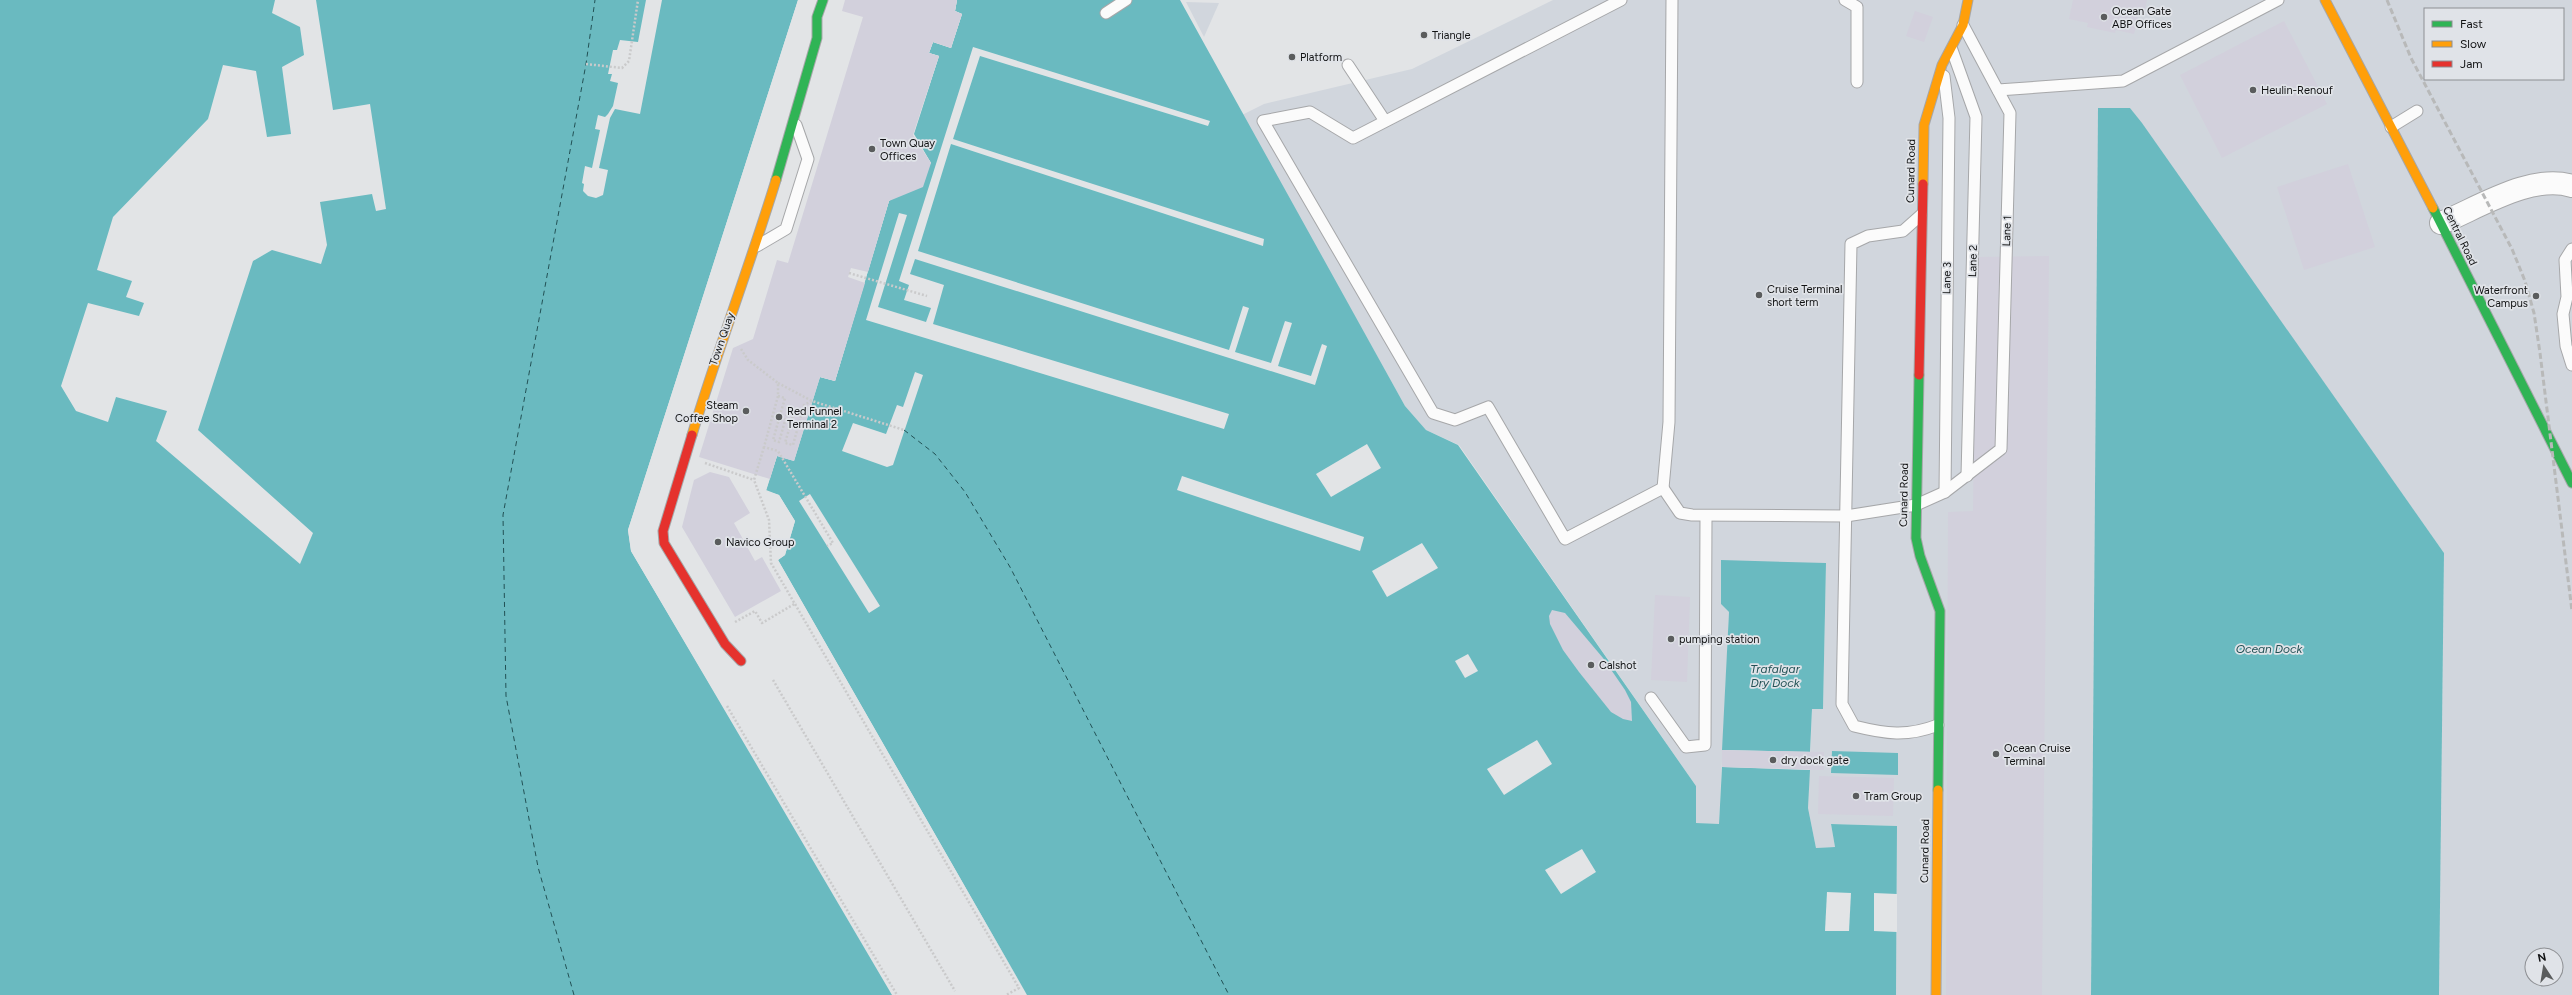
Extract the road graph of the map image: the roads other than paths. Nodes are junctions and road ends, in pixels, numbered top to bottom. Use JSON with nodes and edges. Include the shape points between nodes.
{"nodes":[{"id":1,"x":822,"y":0,"type":"edge"},
{"id":2,"x":1126,"y":0,"type":"edge"},
{"id":3,"x":1621,"y":0,"type":"edge"},
{"id":4,"x":1672,"y":0,"type":"edge"},
{"id":5,"x":1845,"y":0,"type":"edge"},
{"id":6,"x":1968,"y":0,"type":"edge"},
{"id":7,"x":2278,"y":0,"type":"edge"},
{"id":8,"x":2325,"y":0,"type":"edge"},
{"id":9,"x":1106,"y":13,"type":"dead end"},
{"id":10,"x":1964,"y":25,"type":"junction"},
{"id":11,"x":1952,"y":50,"type":"junction"},
{"id":12,"x":1348,"y":65,"type":"dead end"},
{"id":13,"x":1942,"y":65,"type":"junction"},
{"id":14,"x":1857,"y":82,"type":"dead end"},
{"id":15,"x":1998,"y":90,"type":"junction"},
{"id":16,"x":2417,"y":111,"type":"dead end"},
{"id":17,"x":794,"y":121,"type":"junction"},
{"id":18,"x":1385,"y":121,"type":"junction"},
{"id":19,"x":2391,"y":127,"type":"junction"},
{"id":20,"x":2572,"y":186,"type":"edge"},
{"id":21,"x":1923,"y":213,"type":"junction"},
{"id":22,"x":2441,"y":223,"type":"junction"},
{"id":23,"x":755,"y":248,"type":"junction"},
{"id":24,"x":2572,"y":249,"type":"edge"},
{"id":25,"x":2572,"y":365,"type":"edge"},
{"id":26,"x":1967,"y":476,"type":"junction"},
{"id":27,"x":2572,"y":483,"type":"edge"},
{"id":28,"x":1663,"y":488,"type":"junction"},
{"id":29,"x":1945,"y":492,"type":"junction"},
{"id":30,"x":1916,"y":505,"type":"junction"},
{"id":31,"x":1706,"y":516,"type":"junction"},
{"id":32,"x":1846,"y":516,"type":"junction"},
{"id":33,"x":741,"y":661,"type":"dead end"},
{"id":34,"x":1651,"y":698,"type":"dead end"},
{"id":35,"x":1938,"y":725,"type":"junction"},
{"id":36,"x":1936,"y":995,"type":"edge"}],
"edges":[{"from":1,"to":17,"type":"street","name":"Town Quay","via":[[817,17],[817,38]]},
{"from":2,"to":9,"type":"lane"},
{"from":3,"to":18,"type":"lane"},
{"from":4,"to":28,"type":"lane","via":[[1669,422]]},
{"from":5,"to":14,"type":"lane","via":[[1857,7]]},
{"from":6,"to":10,"type":"street","name":"Cunard Road"},
{"from":7,"to":15,"type":"lane","via":[[2123,81]]},
{"from":8,"to":19,"type":"street","name":"Central Road"},
{"from":10,"to":11,"type":"street","name":"Cunard Road"},
{"from":10,"to":15,"type":"lane","name":"Lane 1"},
{"from":11,"to":13,"type":"street","name":"Cunard Road"},
{"from":11,"to":26,"type":"lane","name":"Lane 2","via":[[1976,117]]},
{"from":12,"to":18,"type":"lane"},
{"from":13,"to":21,"type":"street","name":"Cunard Road","via":[[1924,125]]},
{"from":13,"to":29,"type":"lane","name":"Lane 3","via":[[1950,118]]},
{"from":15,"to":26,"type":"lane","name":"Lane 1","via":[[2010,113],[2001,449]]},
{"from":16,"to":19,"type":"lane"},
{"from":17,"to":23,"type":"street","name":"Town Quay"},
{"from":17,"to":23,"type":"lane","via":[[808,159],[793,208],[786,229]]},
{"from":18,"to":28,"type":"lane","via":[[1354,138],[1310,112],[1264,121],[1433,413],[1455,420],[1488,407],[1565,539]]},
{"from":19,"to":22,"type":"street","name":"Central Road"},
{"from":20,"to":22,"type":"street","via":[[2563,183],[2541,183],[2522,188]]},
{"from":21,"to":30,"type":"street","name":"Cunard Road"},
{"from":21,"to":32,"type":"lane","via":[[1903,231],[1868,236],[1851,244]]},
{"from":22,"to":27,"type":"street","name":"Central Road"},
{"from":23,"to":33,"type":"street","name":"Town Quay","via":[[714,361],[662,531],[664,543],[725,644]]},
{"from":24,"to":25,"type":"lane","via":[[2565,260],[2567,298],[2563,314],[2566,346]]},
{"from":26,"to":29,"type":"lane"},
{"from":28,"to":31,"type":"lane","via":[[1680,513]]},
{"from":29,"to":30,"type":"lane"},
{"from":30,"to":32,"type":"lane"},
{"from":30,"to":35,"type":"street","name":"Cunard Road","via":[[1916,538],[1920,556],[1940,611]]},
{"from":31,"to":32,"type":"lane"},
{"from":31,"to":34,"type":"lane","via":[[1705,745],[1686,747]]},
{"from":32,"to":35,"type":"lane","via":[[1842,704],[1854,726],[1883,733],[1918,732]]},
{"from":35,"to":36,"type":"street","name":"Cunard Road"}]}
